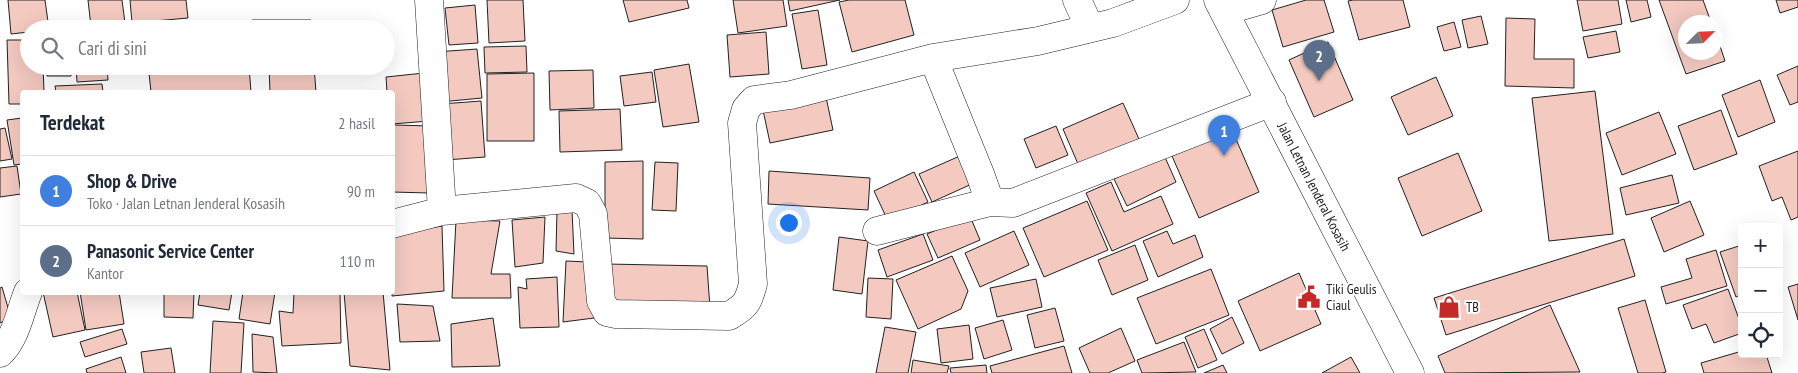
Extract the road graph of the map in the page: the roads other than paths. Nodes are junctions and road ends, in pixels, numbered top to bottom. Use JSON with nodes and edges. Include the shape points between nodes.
{"nodes":[{"id":1,"x":429,"y":0,"type":"edge"},
{"id":2,"x":1077,"y":0,"type":"edge"},
{"id":3,"x":1176,"y":0,"type":"edge"},
{"id":4,"x":1262,"y":0,"type":"edge"},
{"id":5,"x":1221,"y":5,"type":"edge"},
{"id":6,"x":1090,"y":28,"type":"junction"},
{"id":7,"x":933,"y":58,"type":"junction"},
{"id":8,"x":1272,"y":102,"type":"junction"},
{"id":9,"x":990,"y":202,"type":"junction"},
{"id":10,"x":442,"y":211,"type":"junction"},
{"id":11,"x":395,"y":223,"type":"edge"},
{"id":12,"x":877,"y":231,"type":"dead end"},
{"id":13,"x":27,"y":295,"type":"edge"},
{"id":14,"x":0,"y":353,"type":"edge"},
{"id":15,"x":1410,"y":373,"type":"edge"}],
"edges":[{"from":1,"to":10,"type":"main road"},
{"from":2,"to":6,"type":"main road"},
{"from":3,"to":6,"type":"main road"},
{"from":4,"to":5,"type":"main road"},
{"from":5,"to":8,"type":"main road","name":"Jalan Letnan Jenderal Kosasih"},
{"from":6,"to":7,"type":"main road","via":[[1038,41]]},
{"from":7,"to":9,"type":"main road"},
{"from":7,"to":10,"type":"main road","via":[[791,95],[754,100],[746,109],[742,124],[753,284],[749,301],[729,316],[607,312],[601,301],[593,214],[587,203],[576,198]]},
{"from":8,"to":9,"type":"main road","via":[[1040,194],[1013,203]]},
{"from":8,"to":15,"type":"main road","name":"Jalan Letnan Jenderal Kosasih"},
{"from":9,"to":12,"type":"main road"},
{"from":10,"to":11,"type":"main road"},
{"from":13,"to":14,"type":"main road","via":[[12,337]]}]}
